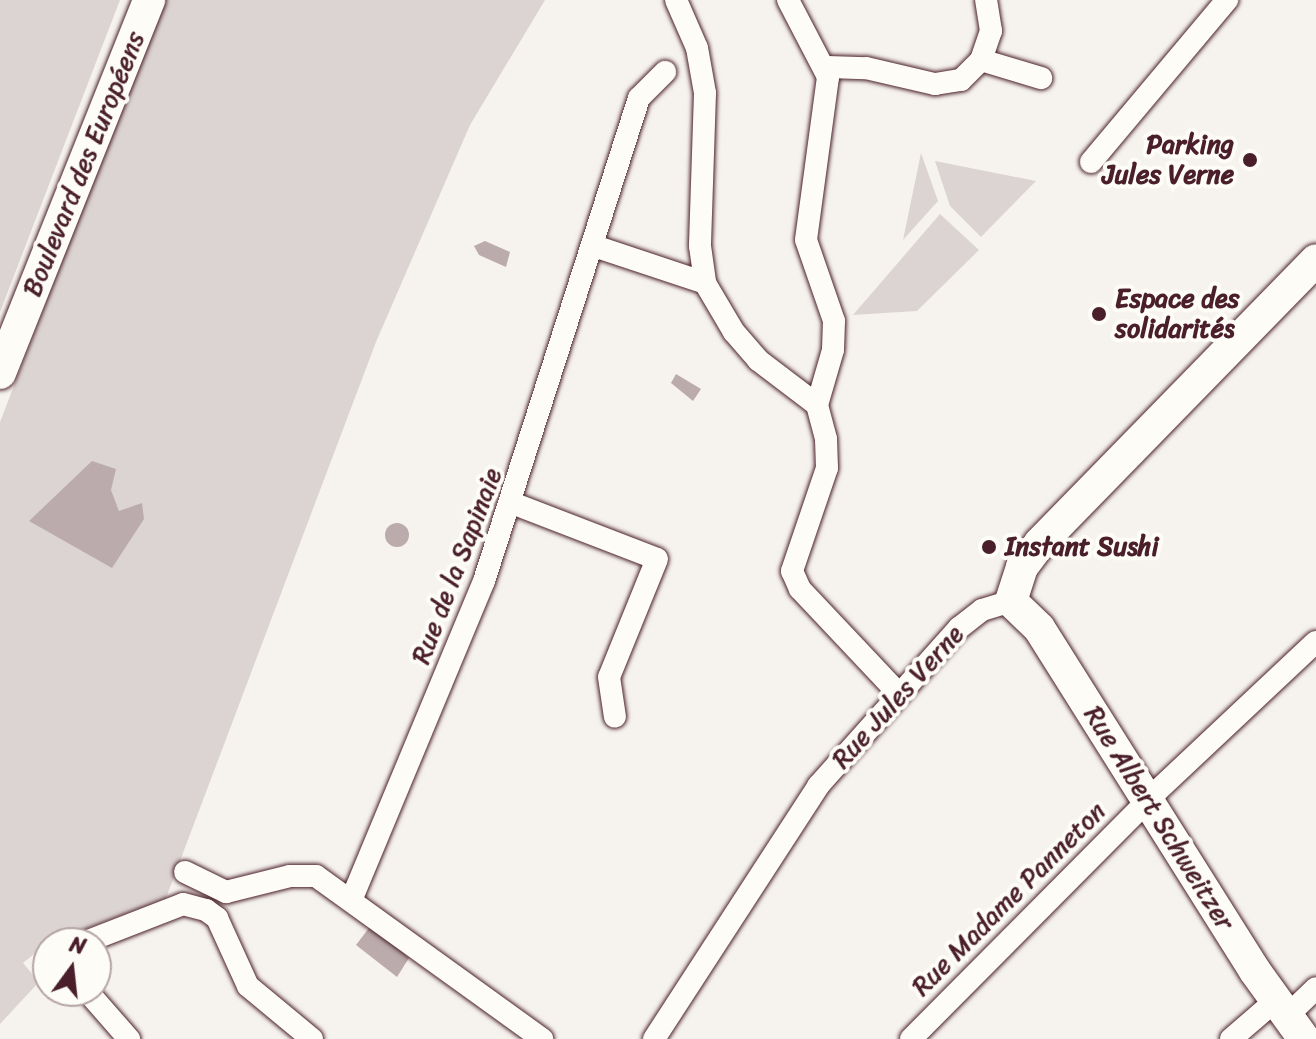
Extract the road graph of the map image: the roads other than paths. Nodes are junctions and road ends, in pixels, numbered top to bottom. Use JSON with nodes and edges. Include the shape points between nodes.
{"nodes":[{"id":1,"x":149,"y":0,"type":"edge"},
{"id":2,"x":676,"y":0,"type":"edge"},
{"id":3,"x":788,"y":0,"type":"edge"},
{"id":4,"x":986,"y":0,"type":"edge"},
{"id":5,"x":1227,"y":0,"type":"edge"},
{"id":6,"x":981,"y":60,"type":"junction"},
{"id":7,"x":828,"y":67,"type":"junction"},
{"id":8,"x":665,"y":72,"type":"dead end"},
{"id":9,"x":1041,"y":78,"type":"dead end"},
{"id":10,"x":1091,"y":162,"type":"dead end"},
{"id":11,"x":594,"y":246,"type":"junction"},
{"id":12,"x":1316,"y":260,"type":"edge"},
{"id":13,"x":705,"y":283,"type":"junction"},
{"id":14,"x":0,"y":373,"type":"edge"},
{"id":15,"x":817,"y":405,"type":"junction"},
{"id":16,"x":512,"y":503,"type":"junction"},
{"id":17,"x":1011,"y":601,"type":"junction"},
{"id":18,"x":1316,"y":642,"type":"edge"},
{"id":19,"x":899,"y":694,"type":"junction"},
{"id":20,"x":615,"y":717,"type":"dead end"},
{"id":21,"x":1148,"y":800,"type":"junction"},
{"id":22,"x":185,"y":872,"type":"dead end"},
{"id":23,"x":352,"y":898,"type":"junction"},
{"id":24,"x":112,"y":932,"type":"edge"},
{"id":25,"x":1316,"y":988,"type":"edge"},
{"id":26,"x":101,"y":1007,"type":"edge"},
{"id":27,"x":1288,"y":1019,"type":"edge"},
{"id":28,"x":915,"y":1037,"type":"edge"},
{"id":29,"x":129,"y":1039,"type":"edge"},
{"id":30,"x":312,"y":1039,"type":"edge"},
{"id":31,"x":542,"y":1039,"type":"edge"},
{"id":32,"x":654,"y":1039,"type":"edge"},
{"id":33,"x":1231,"y":1039,"type":"edge"}],
"edges":[{"from":1,"to":14,"type":"street","name":"Boulevard des Européens"},
{"from":2,"to":13,"type":"street","via":[[697,48],[705,93],[700,246]]},
{"from":3,"to":7,"type":"street"},
{"from":4,"to":6,"type":"street","via":[[991,31]]},
{"from":5,"to":10,"type":"street"},
{"from":6,"to":7,"type":"street","via":[[961,80],[935,84],[866,68]]},
{"from":6,"to":9,"type":"street"},
{"from":7,"to":15,"type":"street","via":[[806,240],[834,321],[833,350]]},
{"from":8,"to":11,"type":"street","name":"Rue de la Sapinaie","via":[[639,98]]},
{"from":11,"to":13,"type":"street"},
{"from":11,"to":16,"type":"street","name":"Rue de la Sapinaie"},
{"from":12,"to":17,"type":"street","via":[[1040,543],[1022,567]]},
{"from":13,"to":15,"type":"street","via":[[758,360]]},
{"from":15,"to":19,"type":"street","via":[[827,468],[792,571],[800,589]]},
{"from":16,"to":20,"type":"street","via":[[657,559],[609,677]]},
{"from":16,"to":23,"type":"street","name":"Rue de la Sapinaie"},
{"from":17,"to":19,"type":"street","name":"Rue Jules Verne","via":[[972,617]]},
{"from":17,"to":21,"type":"street","name":"Rue Albert Schweitzer","via":[[1039,628]]},
{"from":18,"to":21,"type":"street","name":"Rue Madame Panneton"},
{"from":19,"to":32,"type":"street","name":"Rue Jules Verne","via":[[818,786]]},
{"from":21,"to":27,"type":"street","name":"Rue Albert Schweitzer"},
{"from":21,"to":28,"type":"street","name":"Rue Madame Panneton"},
{"from":22,"to":23,"type":"street","via":[[226,892],[290,876],[316,876]]},
{"from":23,"to":31,"type":"street"},
{"from":24,"to":30,"type":"street","via":[[183,904],[217,918],[248,986]]},
{"from":25,"to":27,"type":"street"},
{"from":26,"to":29,"type":"street"},
{"from":27,"to":33,"type":"street"}]}
